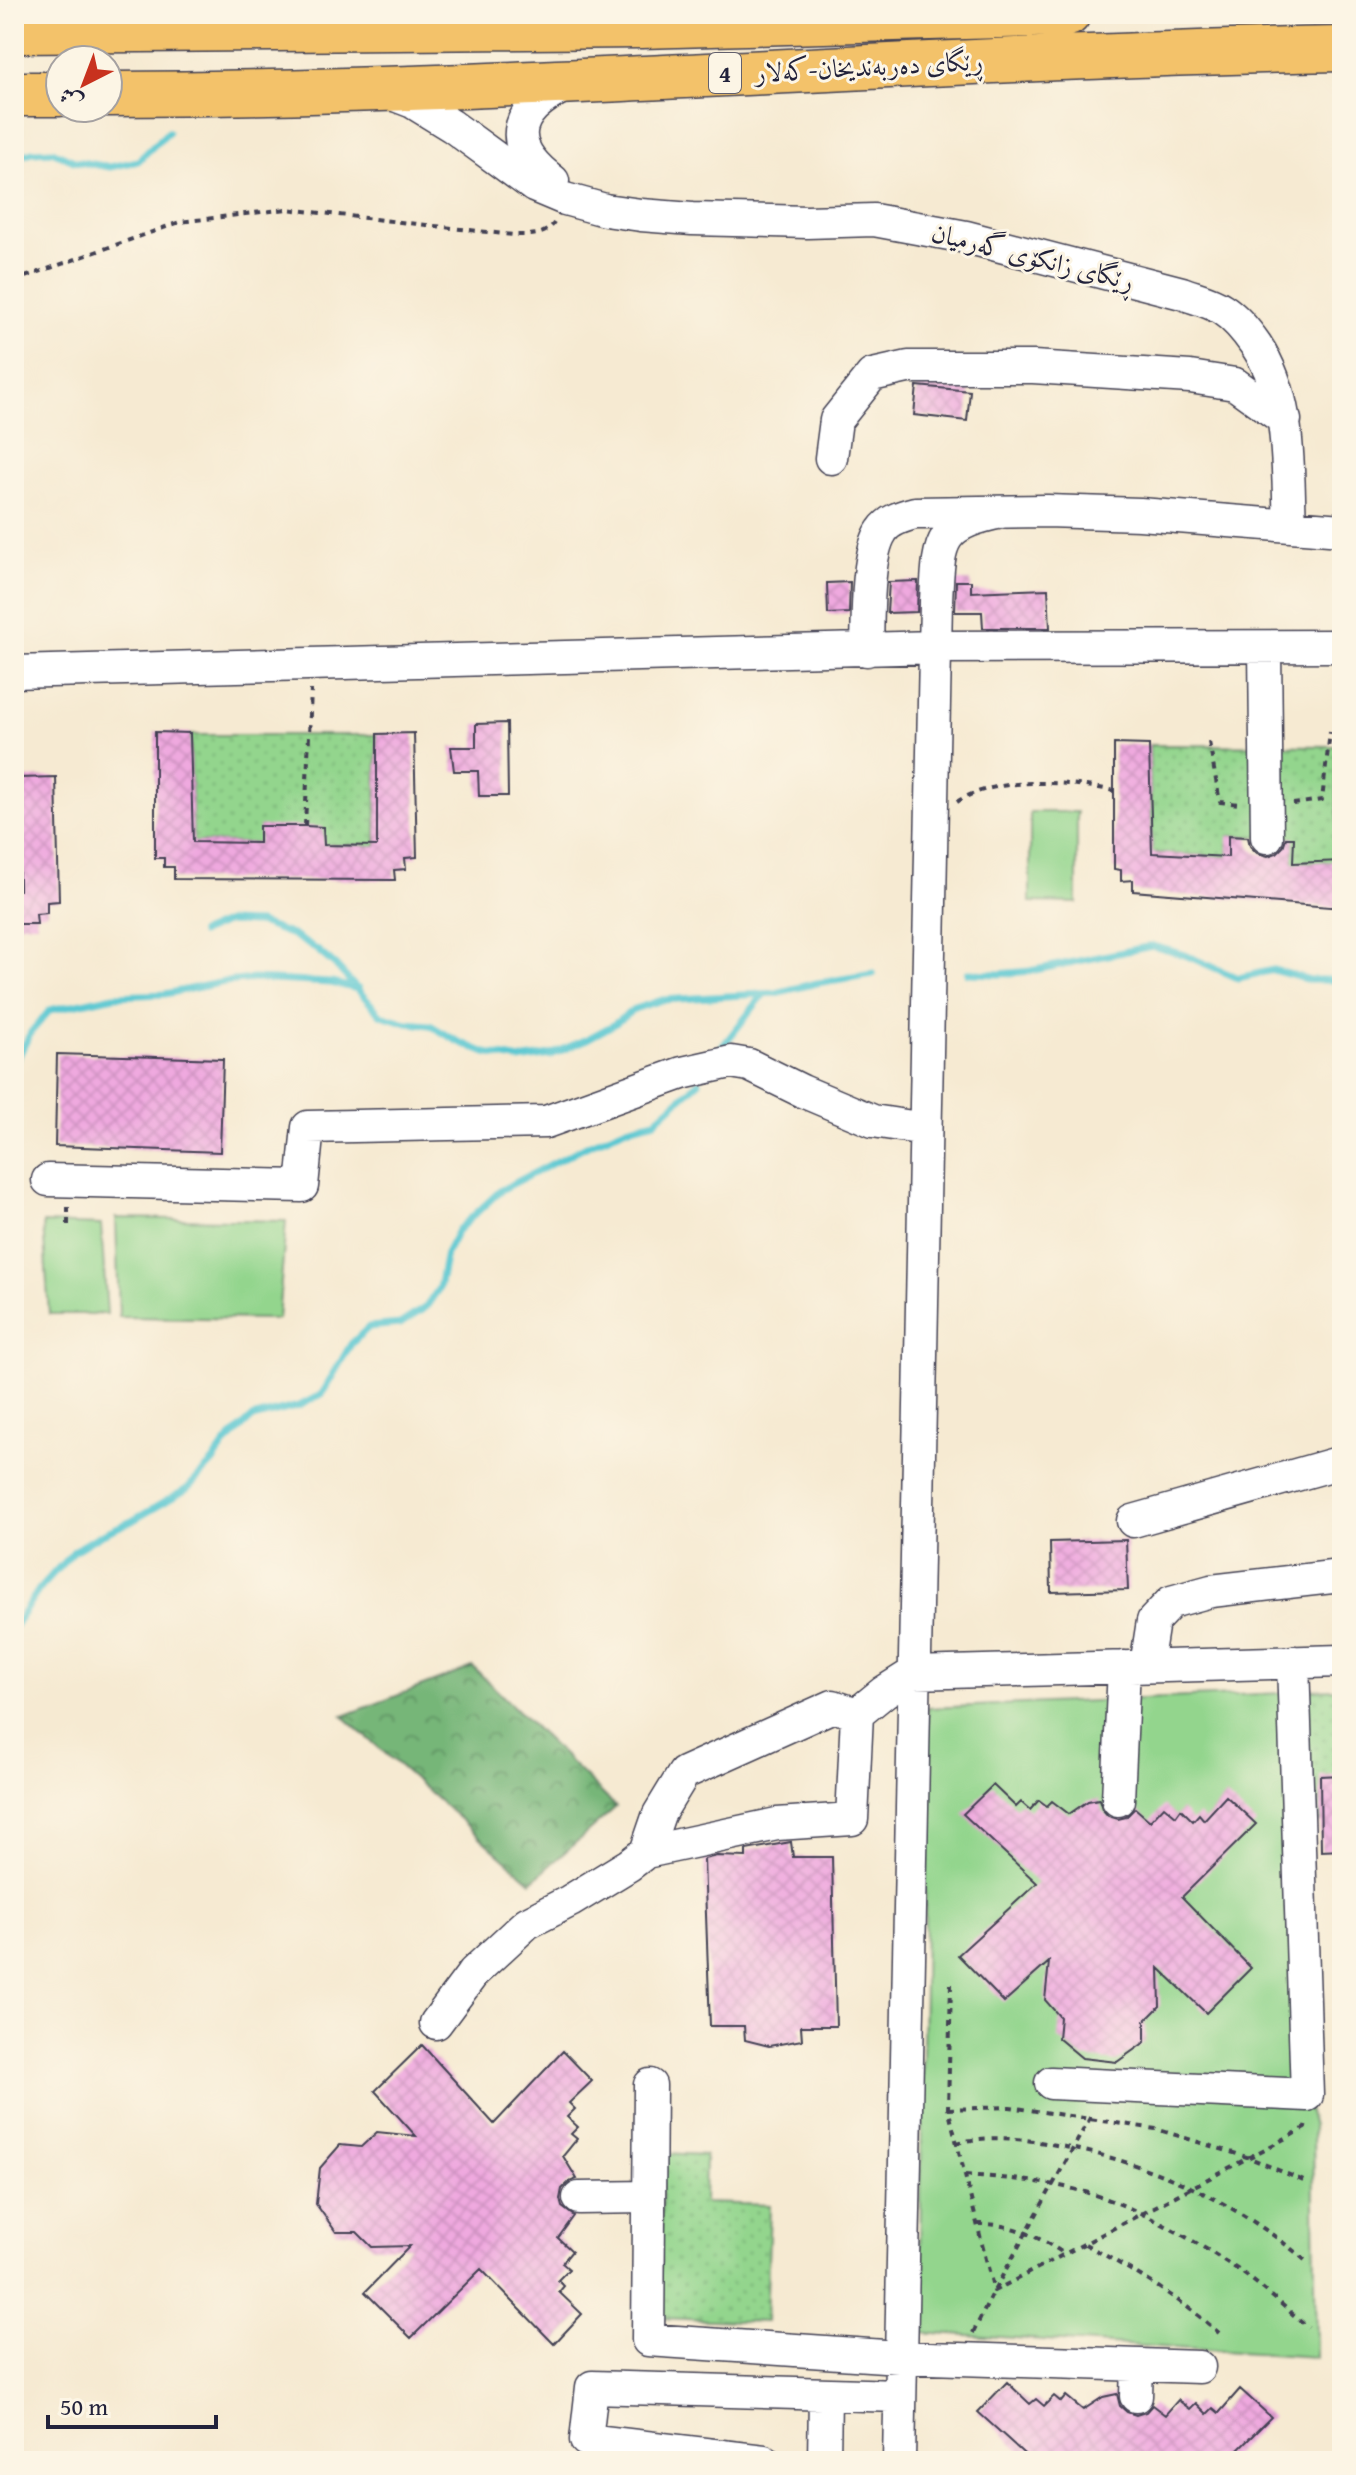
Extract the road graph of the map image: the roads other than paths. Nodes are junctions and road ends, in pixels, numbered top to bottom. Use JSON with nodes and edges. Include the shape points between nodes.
{"nodes":[{"id":1,"x":1068,"y":14,"type":"edge"},
{"id":2,"x":14,"y":31,"type":"edge"},
{"id":3,"x":1342,"y":49,"type":"edge"},
{"id":4,"x":573,"y":82,"type":"junction"},
{"id":5,"x":374,"y":88,"type":"junction"},
{"id":6,"x":14,"y":94,"type":"edge"},
{"id":7,"x":44,"y":94,"type":"edge"},
{"id":8,"x":124,"y":94,"type":"edge"},
{"id":9,"x":605,"y":210,"type":"junction"},
{"id":10,"x":1285,"y":420,"type":"junction"},
{"id":11,"x":831,"y":458,"type":"dead end"},
{"id":12,"x":1002,"y":512,"type":"junction"},
{"id":13,"x":1290,"y":526,"type":"junction"},
{"id":14,"x":1342,"y":530,"type":"edge"},
{"id":15,"x":1342,"y":646,"type":"edge"},
{"id":16,"x":935,"y":647,"type":"junction"},
{"id":17,"x":1265,"y":647,"type":"junction"},
{"id":18,"x":867,"y":650,"type":"junction"},
{"id":19,"x":14,"y":672,"type":"edge"},
{"id":20,"x":1267,"y":837,"type":"dead end"},
{"id":21,"x":925,"y":1129,"type":"junction"},
{"id":22,"x":48,"y":1180,"type":"dead end"},
{"id":23,"x":1342,"y":1462,"type":"edge"},
{"id":24,"x":1133,"y":1521,"type":"dead end"},
{"id":25,"x":1332,"y":1577,"type":"dead end"},
{"id":26,"x":1342,"y":1661,"type":"edge"},
{"id":27,"x":1293,"y":1662,"type":"junction"},
{"id":28,"x":1135,"y":1667,"type":"junction"},
{"id":29,"x":914,"y":1673,"type":"junction"},
{"id":30,"x":857,"y":1714,"type":"junction"},
{"id":31,"x":1118,"y":1800,"type":"dead end"},
{"id":32,"x":646,"y":1852,"type":"junction"},
{"id":33,"x":436,"y":2023,"type":"dead end"},
{"id":34,"x":1051,"y":2083,"type":"dead end"},
{"id":35,"x":650,"y":2085,"type":"dead end"},
{"id":36,"x":648,"y":2197,"type":"junction"},
{"id":37,"x":579,"y":2198,"type":"dead end"},
{"id":38,"x":899,"y":2357,"type":"junction"},
{"id":39,"x":1199,"y":2367,"type":"dead end"},
{"id":40,"x":825,"y":2395,"type":"junction"},
{"id":41,"x":899,"y":2396,"type":"junction"},
{"id":42,"x":653,"y":2454,"type":"edge"},
{"id":43,"x":764,"y":2461,"type":"edge"},
{"id":44,"x":824,"y":2461,"type":"edge"},
{"id":45,"x":899,"y":2461,"type":"edge"}],
"edges":[{"from":1,"to":2,"type":"highway","name":"ڕێگای دەربەندیخان-کەلار","number":"4","via":[[642,26]]},
{"from":3,"to":4,"type":"highway","name":"ڕێگای دەربەندیخان-کەلار","number":"4","via":[[1140,53]]},
{"from":4,"to":5,"type":"highway","name":"ڕێگای دەربەندیخان-کەلار","number":"4"},
{"from":4,"to":9,"type":"street","via":[[532,108],[520,133],[521,145],[548,177]]},
{"from":5,"to":8,"type":"highway","name":"ڕێگای دەربەندیخان-کەلار","number":"4"},
{"from":5,"to":9,"type":"street","via":[[413,102],[542,189]]},
{"from":6,"to":7,"type":"highway"},
{"from":9,"to":10,"type":"street","name":"ڕێگای زانکۆی گەرمیان","via":[[692,219],[874,220],[966,237],[1182,293],[1226,311],[1248,333],[1277,386]]},
{"from":10,"to":11,"type":"street","via":[[1235,384],[1190,377],[1033,367],[908,367],[872,375],[836,420]]},
{"from":10,"to":13,"type":"street","name":"ڕێگای زانکۆی گەرمیان"},
{"from":12,"to":13,"type":"street","via":[[1140,514]]},
{"from":12,"to":16,"type":"street","via":[[965,521],[947,536],[939,556]]},
{"from":12,"to":18,"type":"street","via":[[915,513],[881,531],[871,566]]},
{"from":13,"to":14,"type":"street"},
{"from":15,"to":17,"type":"street"},
{"from":16,"to":17,"type":"street"},
{"from":16,"to":18,"type":"street"},
{"from":16,"to":21,"type":"street"},
{"from":17,"to":20,"type":"street"},
{"from":18,"to":19,"type":"street"},
{"from":21,"to":22,"type":"street","via":[[873,1121],[749,1065],[731,1062],[682,1073],[546,1122],[308,1127],[302,1186]]},
{"from":21,"to":29,"type":"street"},
{"from":23,"to":24,"type":"street"},
{"from":25,"to":28,"type":"street","via":[[1211,1591],[1171,1602],[1153,1621]]},
{"from":26,"to":27,"type":"street"},
{"from":27,"to":28,"type":"street"},
{"from":27,"to":34,"type":"street","via":[[1307,2095]]},
{"from":28,"to":29,"type":"street"},
{"from":28,"to":31,"type":"street"},
{"from":29,"to":30,"type":"street"},
{"from":29,"to":38,"type":"street"},
{"from":30,"to":32,"type":"street","via":[[833,1706],[684,1773],[659,1814]]},
{"from":30,"to":32,"type":"street","via":[[852,1819],[777,1824]]},
{"from":32,"to":33,"type":"street","via":[[527,1923],[474,1972]]},
{"from":35,"to":36,"type":"street"},
{"from":36,"to":37,"type":"street"},
{"from":36,"to":38,"type":"street","via":[[648,2340]]},
{"from":38,"to":39,"type":"street","via":[[960,2358],[1136,2380]]},
{"from":38,"to":41,"type":"street"},
{"from":40,"to":41,"type":"street"},
{"from":40,"to":42,"type":"street","via":[[592,2387],[586,2440]]},
{"from":40,"to":44,"type":"street"},
{"from":41,"to":45,"type":"street"},
{"from":42,"to":43,"type":"street"}]}
